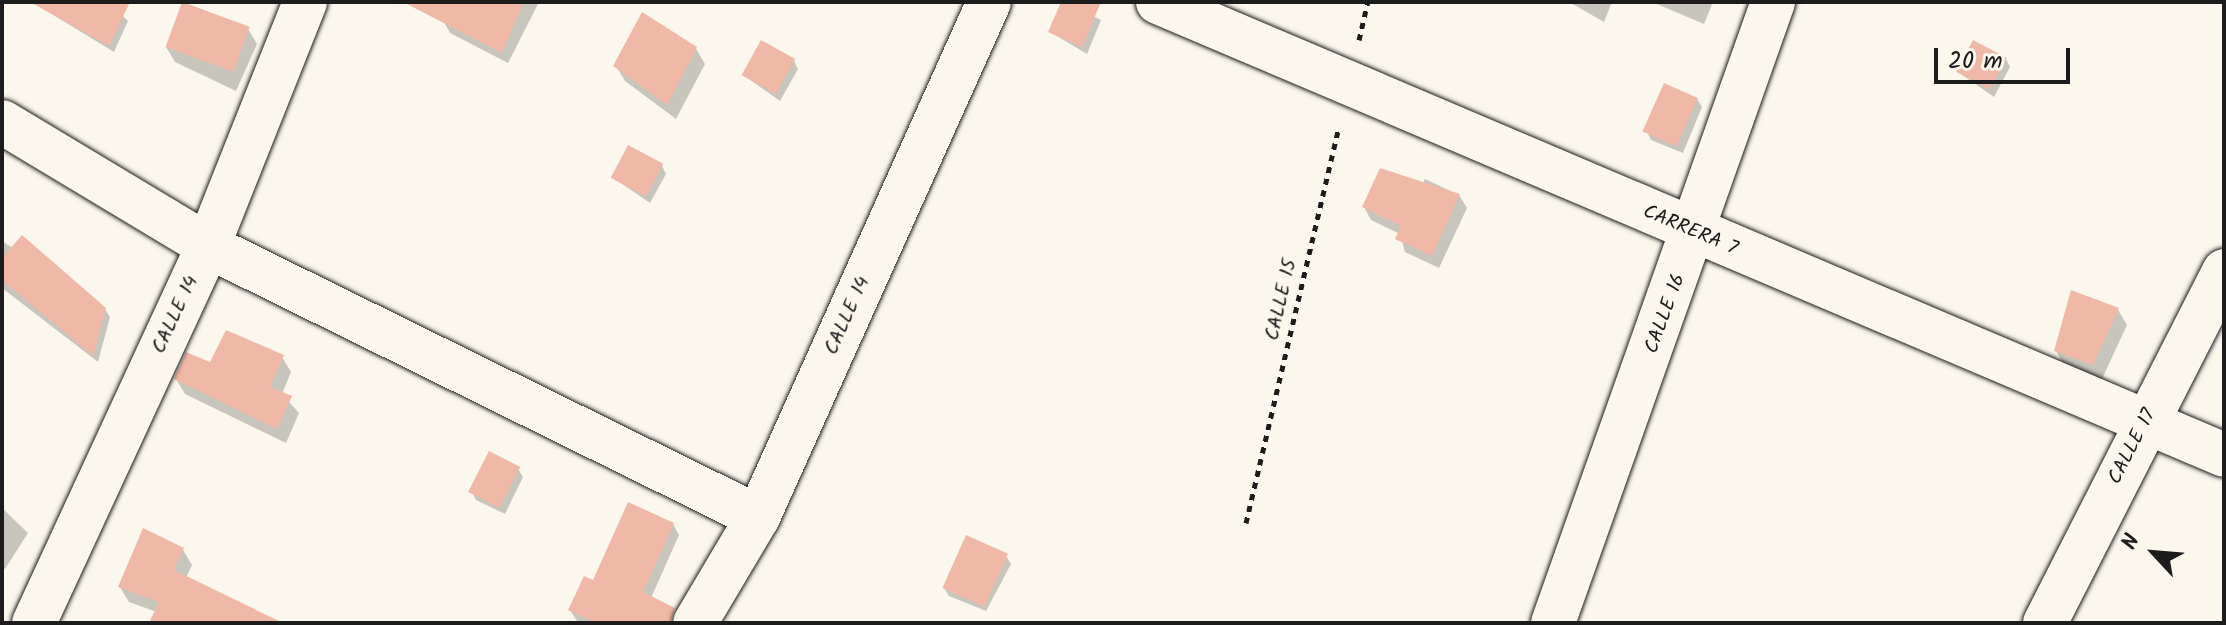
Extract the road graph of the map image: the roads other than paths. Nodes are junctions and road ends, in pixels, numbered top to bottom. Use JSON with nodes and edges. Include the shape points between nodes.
{"nodes":[{"id":1,"x":305,"y":2,"type":"edge"},
{"id":2,"x":989,"y":2,"type":"edge"},
{"id":3,"x":1158,"y":2,"type":"edge"},
{"id":4,"x":1773,"y":2,"type":"edge"},
{"id":5,"x":2,"y":122,"type":"edge"},
{"id":6,"x":1695,"y":234,"type":"junction"},
{"id":7,"x":208,"y":246,"type":"junction"},
{"id":8,"x":2224,"y":271,"type":"edge"},
{"id":9,"x":2146,"y":421,"type":"junction"},
{"id":10,"x":2224,"y":455,"type":"edge"},
{"id":11,"x":758,"y":517,"type":"junction"},
{"id":12,"x":34,"y":623,"type":"edge"},
{"id":13,"x":695,"y":623,"type":"edge"},
{"id":14,"x":1553,"y":623,"type":"edge"},
{"id":15,"x":2045,"y":623,"type":"edge"}],
"edges":[{"from":1,"to":7,"type":"street","name":"CALLE 14"},
{"from":2,"to":11,"type":"street","name":"CALLE 14"},
{"from":3,"to":6,"type":"street","name":"CARRERA 7"},
{"from":4,"to":6,"type":"street","name":"CALLE 16"},
{"from":5,"to":7,"type":"street"},
{"from":6,"to":9,"type":"street","name":"CARRERA 7"},
{"from":6,"to":14,"type":"street","name":"CALLE 16"},
{"from":7,"to":11,"type":"street"},
{"from":7,"to":12,"type":"street","name":"CALLE 14"},
{"from":8,"to":9,"type":"street","name":"CALLE 17"},
{"from":9,"to":10,"type":"street","name":"CARRERA 7"},
{"from":9,"to":15,"type":"street","name":"CALLE 17"},
{"from":11,"to":13,"type":"street","name":"CALLE 14"}]}
